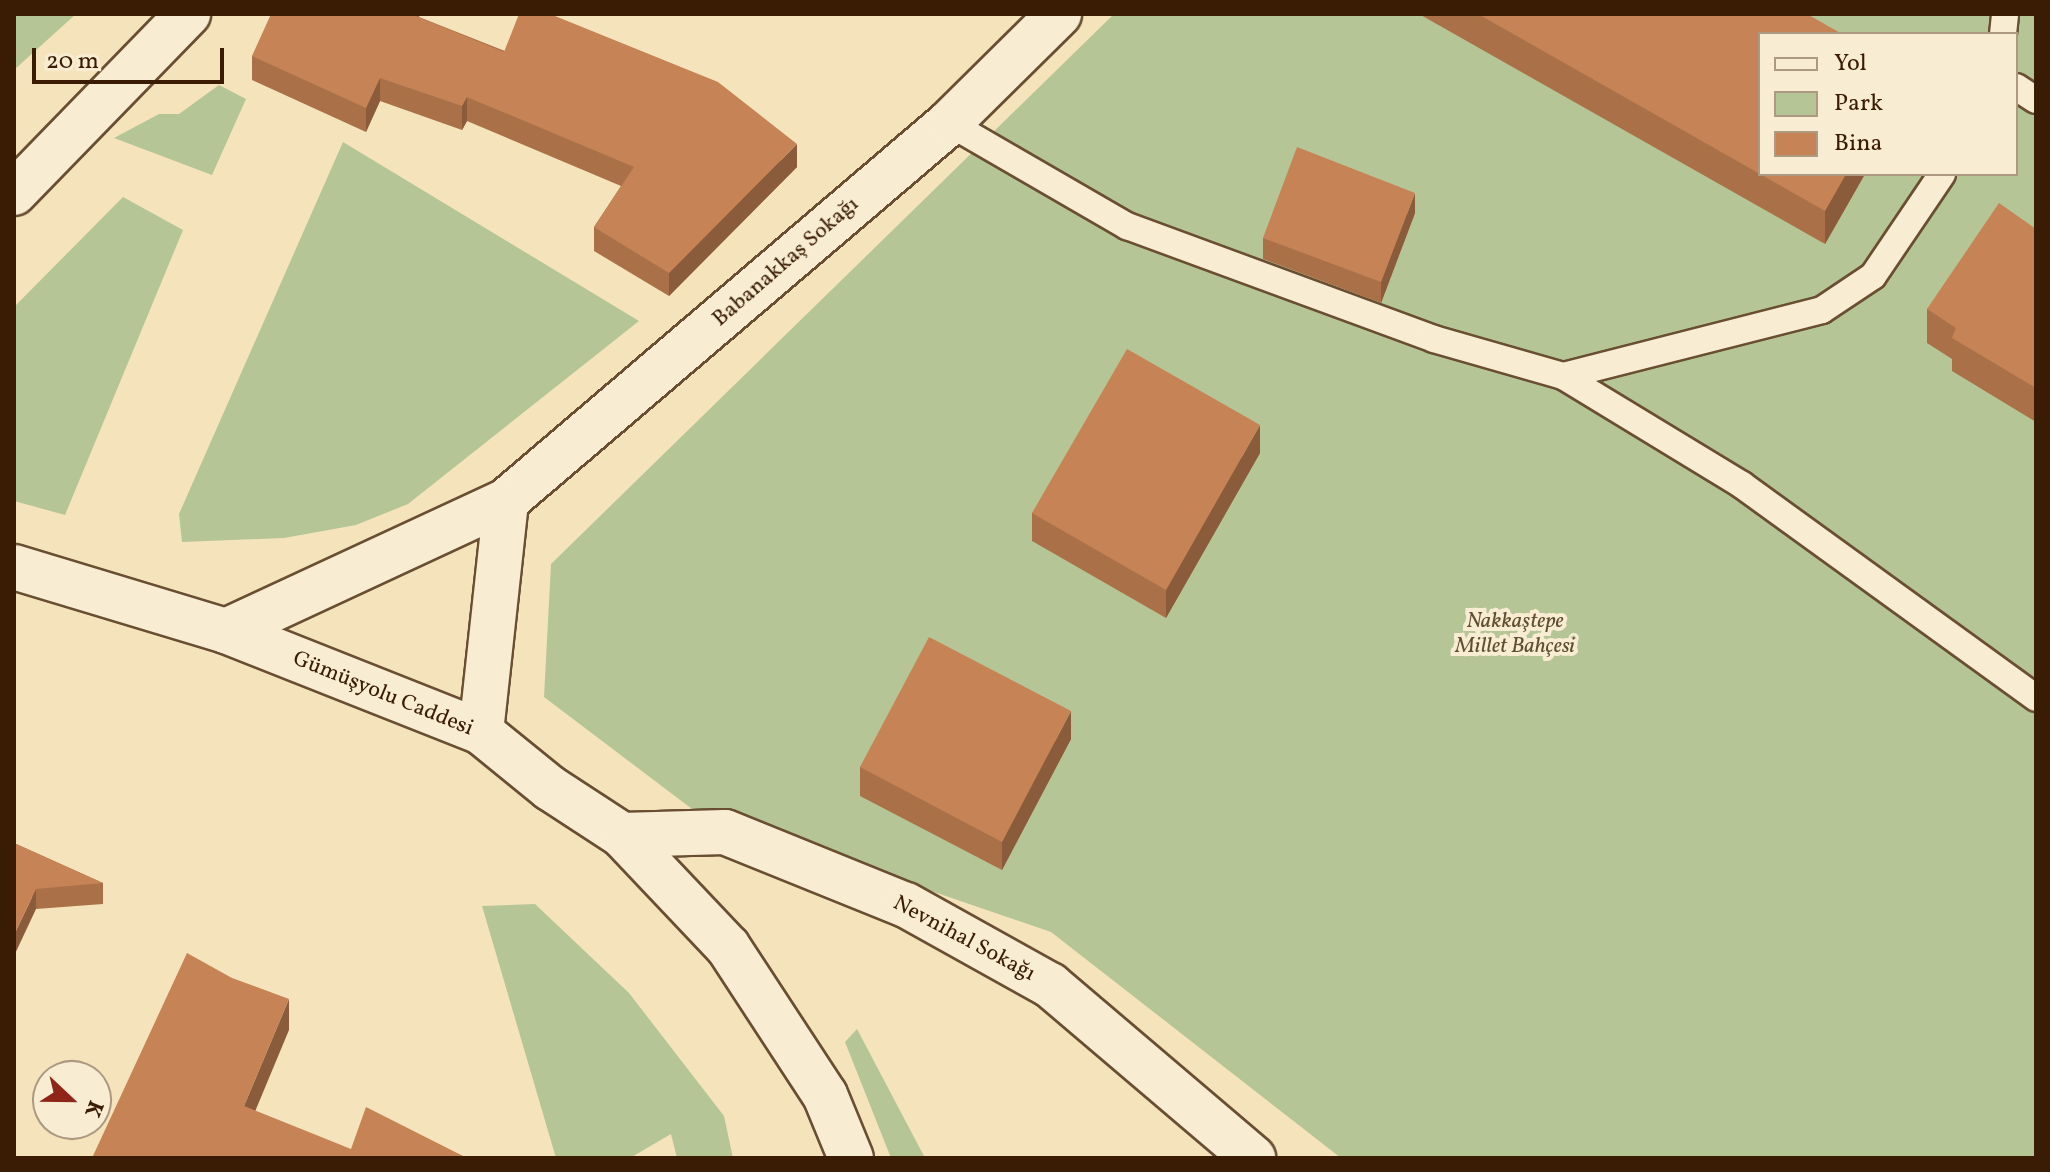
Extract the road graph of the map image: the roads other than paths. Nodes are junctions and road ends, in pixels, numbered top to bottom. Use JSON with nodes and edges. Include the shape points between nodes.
{"nodes":[{"id":1,"x":188,"y":14,"type":"edge"},
{"id":2,"x":1059,"y":14,"type":"edge"},
{"id":3,"x":2018,"y":88,"type":"edge"},
{"id":4,"x":2036,"y":100,"type":"edge"},
{"id":5,"x":949,"y":123,"type":"junction"},
{"id":6,"x":1941,"y":176,"type":"edge"},
{"id":7,"x":14,"y":193,"type":"edge"},
{"id":8,"x":1563,"y":376,"type":"junction"},
{"id":9,"x":506,"y":501,"type":"junction"},
{"id":10,"x":14,"y":567,"type":"edge"},
{"id":11,"x":226,"y":631,"type":"junction"},
{"id":12,"x":2036,"y":698,"type":"edge"},
{"id":13,"x":481,"y":732,"type":"junction"},
{"id":14,"x":622,"y":835,"type":"junction"},
{"id":15,"x":851,"y":1158,"type":"edge"},
{"id":16,"x":1253,"y":1158,"type":"edge"}],
"edges":[{"from":1,"to":7,"type":"street"},
{"from":2,"to":5,"type":"street","name":"Babanakkaş Sokağı"},
{"from":3,"to":4,"type":"lane"},
{"from":5,"to":8,"type":"lane","via":[[1127,226],[1434,339]]},
{"from":5,"to":9,"type":"street","name":"Babanakkaş Sokağı"},
{"from":6,"to":8,"type":"lane","via":[[1873,276],[1822,310]]},
{"from":8,"to":12,"type":"lane","via":[[1742,485]]},
{"from":9,"to":11,"type":"street","name":"Babanakkaş Sokağı"},
{"from":9,"to":13,"type":"street"},
{"from":10,"to":11,"type":"street","name":"Gümüşyolu Caddesi"},
{"from":11,"to":13,"type":"street","name":"Gümüşyolu Caddesi"},
{"from":13,"to":14,"type":"street","name":"Gümüşyolu Caddesi","via":[[550,788]]},
{"from":14,"to":15,"type":"street","name":"Gümüşyolu Caddesi","via":[[728,947],[825,1095]]},
{"from":14,"to":16,"type":"street","name":"Nevnihal Sokağı","via":[[725,832],[906,905],[1050,985]]}]}
